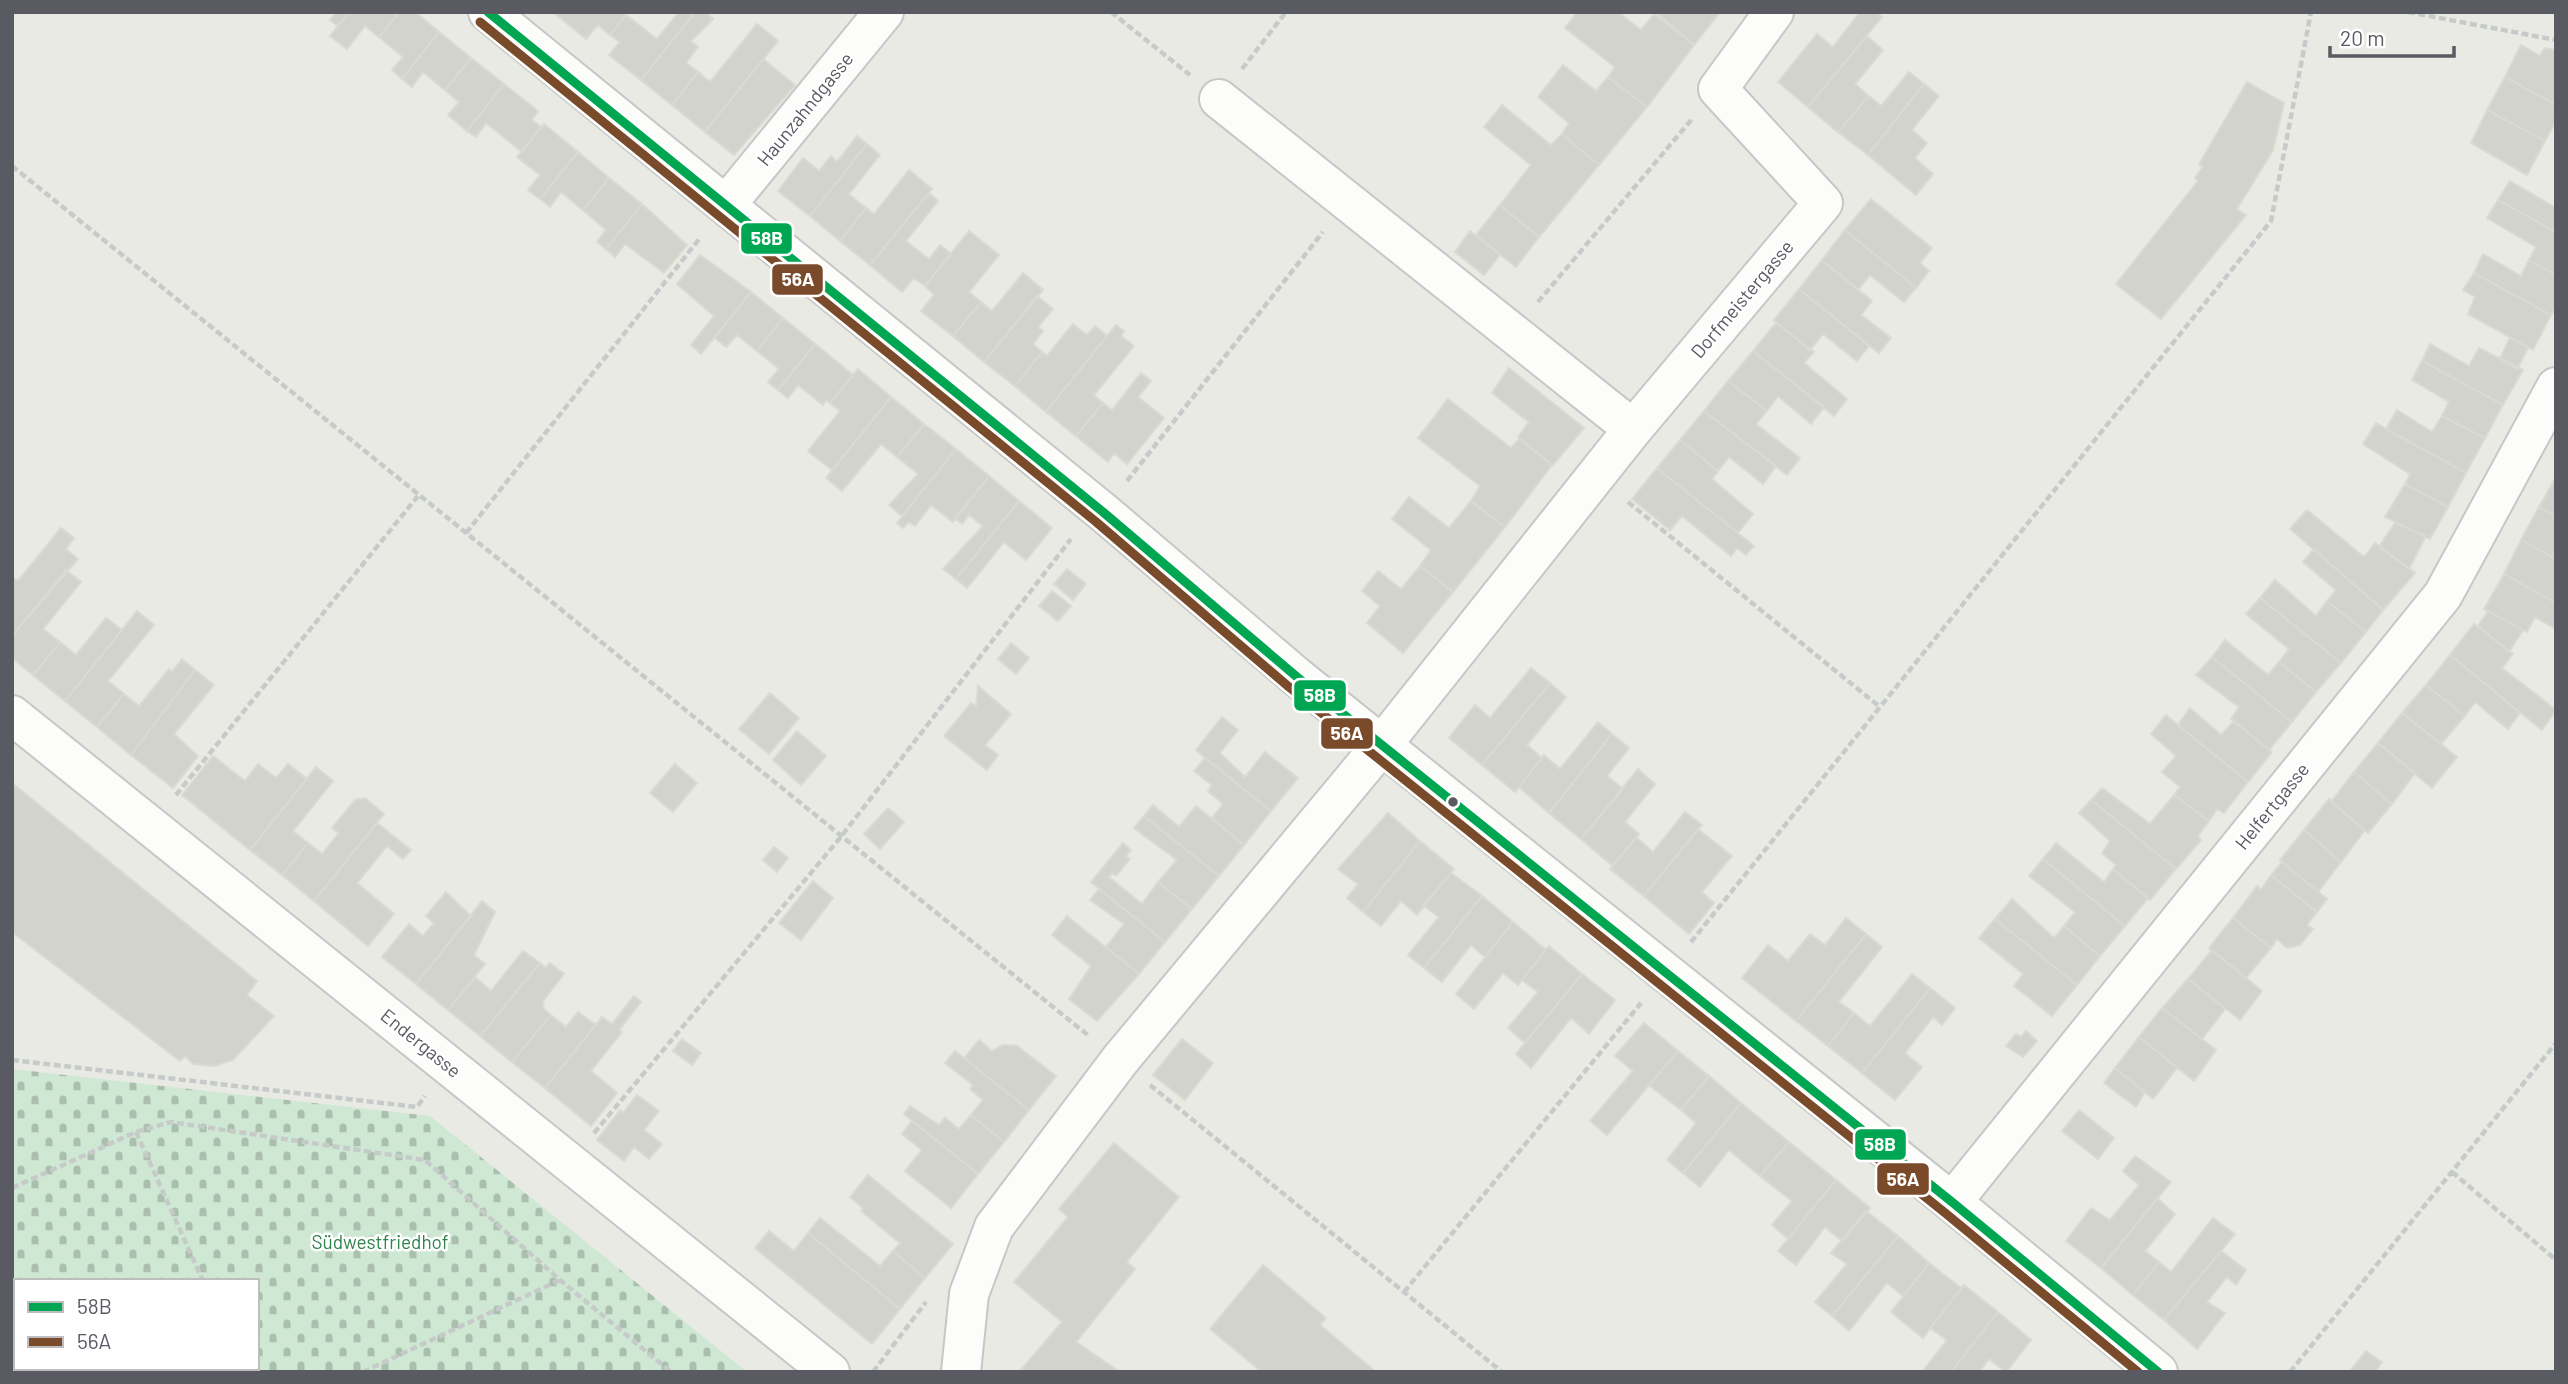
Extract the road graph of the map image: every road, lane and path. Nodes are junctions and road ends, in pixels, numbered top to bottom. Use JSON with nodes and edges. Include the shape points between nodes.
{"nodes":[{"id":1,"x":488,"y":12,"type":"edge"},
{"id":2,"x":884,"y":12,"type":"edge"},
{"id":3,"x":1111,"y":12,"type":"edge"},
{"id":4,"x":1286,"y":12,"type":"edge"},
{"id":5,"x":1774,"y":12,"type":"edge"},
{"id":6,"x":2311,"y":12,"type":"edge"},
{"id":7,"x":2408,"y":12,"type":"edge"},
{"id":8,"x":2556,"y":40,"type":"edge"},
{"id":9,"x":1718,"y":89,"type":"junction"},
{"id":10,"x":1219,"y":99,"type":"junction"},
{"id":11,"x":12,"y":166,"type":"edge"},
{"id":12,"x":1348,"y":201,"type":"junction"},
{"id":13,"x":726,"y":205,"type":"junction"},
{"id":14,"x":1512,"y":333,"type":"junction"},
{"id":15,"x":2556,"y":387,"type":"edge"},
{"id":16,"x":1633,"y":429,"type":"junction"},
{"id":17,"x":1596,"y":476,"type":"junction"},
{"id":18,"x":418,"y":496,"type":"junction"},
{"id":19,"x":1099,"y":510,"type":"junction"},
{"id":20,"x":466,"y":533,"type":"junction"},
{"id":21,"x":1880,"y":707,"type":"junction"},
{"id":22,"x":12,"y":715,"type":"edge"},
{"id":23,"x":1381,"y":746,"type":"junction"},
{"id":24,"x":150,"y":827,"type":"junction"},
{"id":25,"x":840,"y":838,"type":"junction"},
{"id":26,"x":1667,"y":972,"type":"junction"},
{"id":27,"x":2556,"y":1044,"type":"edge"},
{"id":28,"x":12,"y":1060,"type":"edge"},
{"id":29,"x":1120,"y":1060,"type":"junction"},
{"id":30,"x":449,"y":1065,"type":"junction"},
{"id":31,"x":136,"y":1132,"type":"junction"},
{"id":32,"x":569,"y":1163,"type":"junction"},
{"id":33,"x":2452,"y":1172,"type":"junction"},
{"id":34,"x":12,"y":1188,"type":"edge"},
{"id":35,"x":1952,"y":1202,"type":"junction"},
{"id":36,"x":2556,"y":1260,"type":"edge"},
{"id":37,"x":203,"y":1279,"type":"edge"},
{"id":38,"x":560,"y":1280,"type":"junction"},
{"id":39,"x":1404,"y":1292,"type":"junction"},
{"id":40,"x":969,"y":1294,"type":"junction"},
{"id":41,"x":363,"y":1372,"type":"edge"},
{"id":42,"x":671,"y":1372,"type":"edge"},
{"id":43,"x":830,"y":1372,"type":"edge"},
{"id":44,"x":873,"y":1372,"type":"edge"},
{"id":45,"x":961,"y":1372,"type":"edge"},
{"id":46,"x":1502,"y":1372,"type":"edge"},
{"id":47,"x":2158,"y":1372,"type":"edge"},
{"id":48,"x":2290,"y":1372,"type":"edge"}],
"edges":[{"from":1,"to":13,"type":"street"},
{"from":2,"to":13,"type":"street","name":"Haunzahndgasse"},
{"from":3,"to":10,"type":"path"},
{"from":4,"to":10,"type":"path"},
{"from":5,"to":9,"type":"street"},
{"from":6,"to":21,"type":"path","via":[[2271,221]]},
{"from":7,"to":8,"type":"path"},
{"from":9,"to":14,"type":"path"},
{"from":9,"to":16,"type":"street","name":"Dorfmeistergasse","via":[[1823,203]]},
{"from":10,"to":12,"type":"street"},
{"from":11,"to":18,"type":"path"},
{"from":12,"to":14,"type":"street"},
{"from":12,"to":19,"type":"path"},
{"from":13,"to":19,"type":"street"},
{"from":13,"to":20,"type":"path"},
{"from":14,"to":16,"type":"street"},
{"from":15,"to":35,"type":"street","name":"Helfertgasse","via":[[2443,595]]},
{"from":16,"to":17,"type":"street","name":"Dorfmeistergasse"},
{"from":17,"to":21,"type":"path"},
{"from":17,"to":23,"type":"street","name":"Dorfmeistergasse"},
{"from":18,"to":20,"type":"path"},
{"from":18,"to":24,"type":"path"},
{"from":19,"to":23,"type":"street"},
{"from":19,"to":25,"type":"path"},
{"from":20,"to":25,"type":"path"},
{"from":21,"to":26,"type":"path"},
{"from":22,"to":24,"type":"street","name":"Endergasse"},
{"from":23,"to":26,"type":"street"},
{"from":23,"to":29,"type":"street","name":"Dorfmeistergasse"},
{"from":24,"to":30,"type":"street","name":"Endergasse"},
{"from":25,"to":29,"type":"path"},
{"from":25,"to":32,"type":"path"},
{"from":26,"to":35,"type":"street"},
{"from":26,"to":39,"type":"path"},
{"from":27,"to":33,"type":"path"},
{"from":28,"to":30,"type":"path","via":[[417,1107]]},
{"from":29,"to":39,"type":"path"},
{"from":29,"to":40,"type":"street","name":"Dorfmeistergasse","via":[[994,1227]]},
{"from":30,"to":32,"type":"street","name":"Endergasse"},
{"from":31,"to":34,"type":"path"},
{"from":31,"to":37,"type":"path"},
{"from":31,"to":38,"type":"path","via":[[171,1122],[425,1160]]},
{"from":32,"to":43,"type":"street","name":"Endergasse"},
{"from":33,"to":36,"type":"path"},
{"from":33,"to":48,"type":"path"},
{"from":35,"to":47,"type":"street"},
{"from":38,"to":41,"type":"path"},
{"from":38,"to":42,"type":"path"},
{"from":39,"to":46,"type":"path"},
{"from":40,"to":44,"type":"path","via":[[935,1290]]},
{"from":40,"to":45,"type":"street","name":"Dorfmeistergasse"}]}
